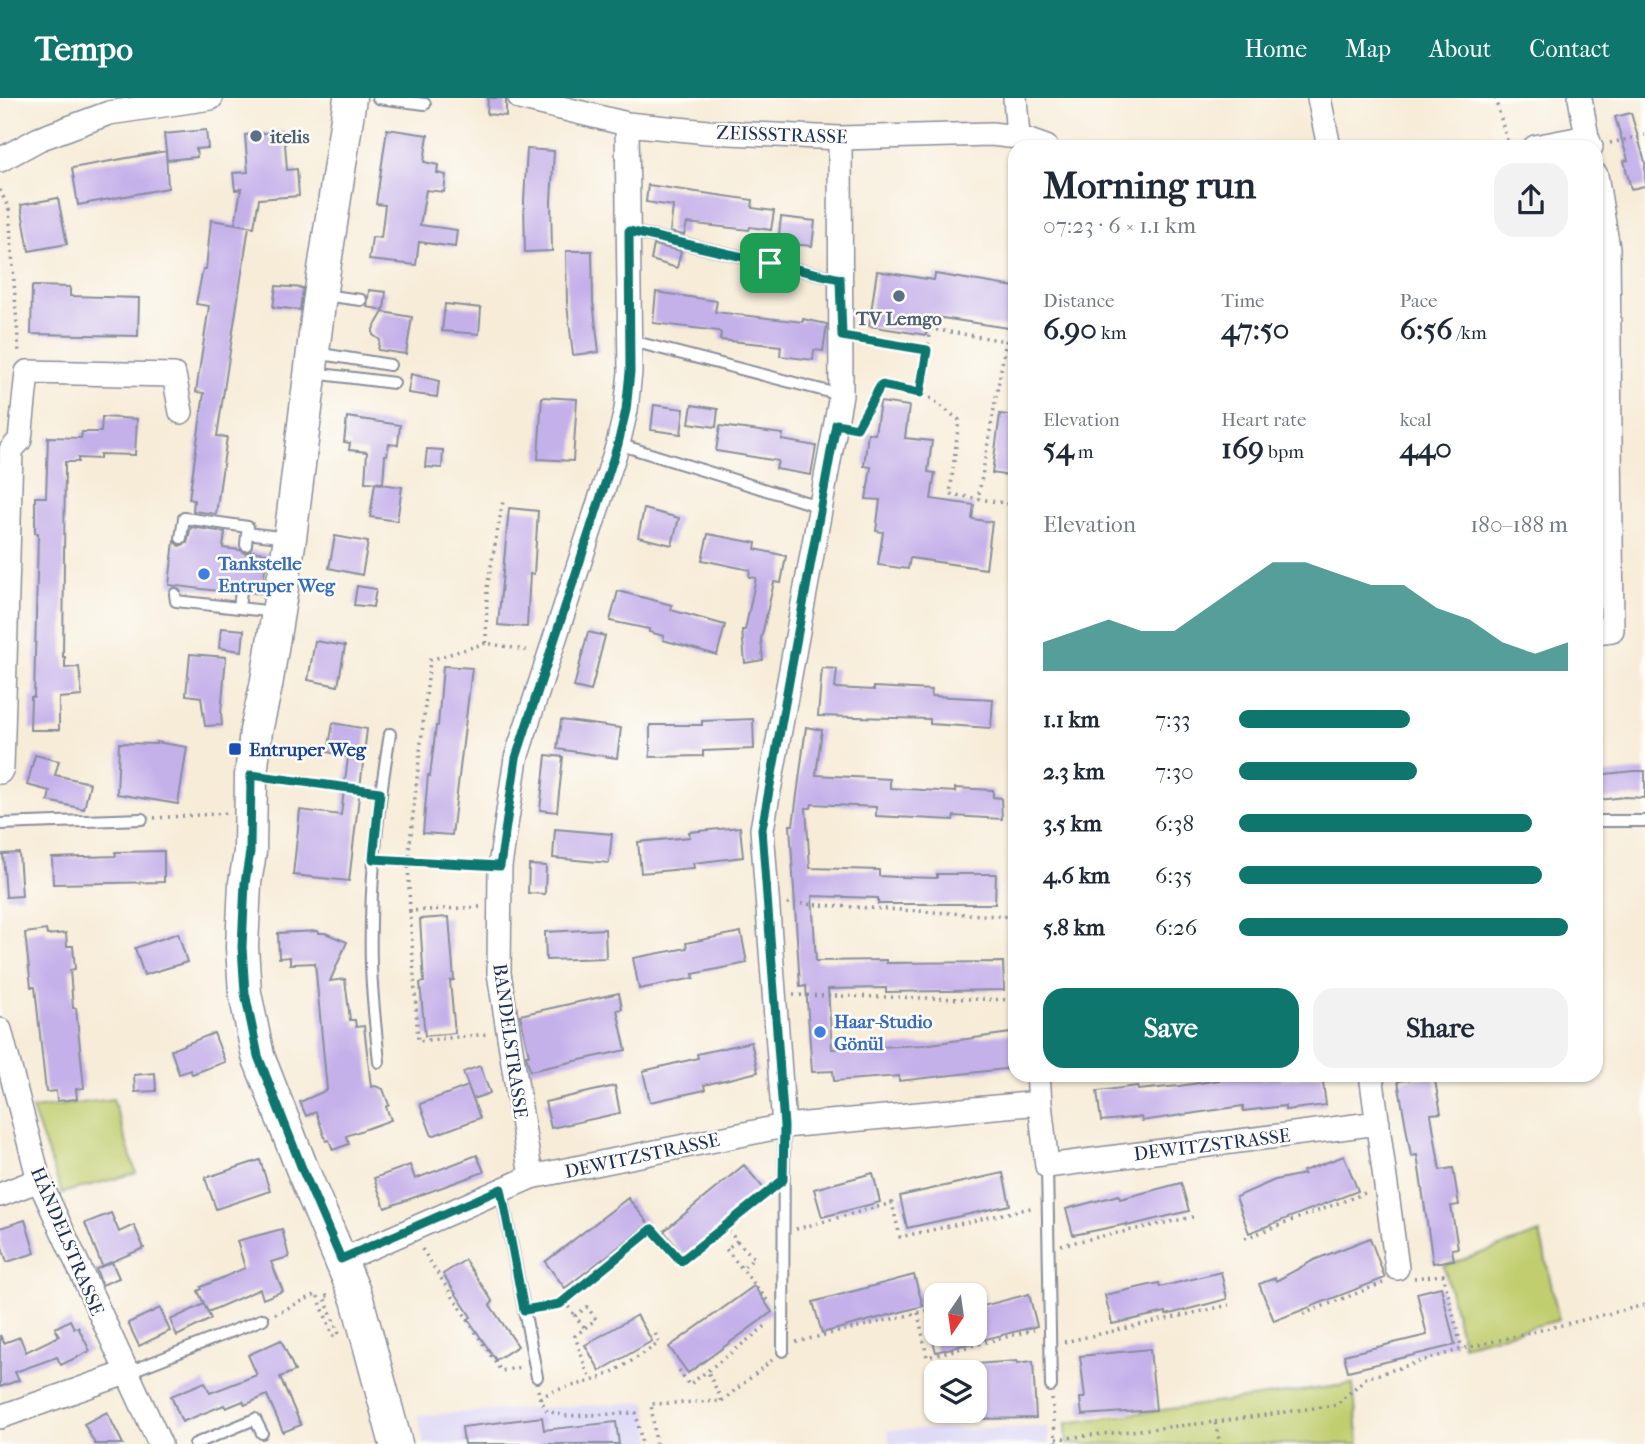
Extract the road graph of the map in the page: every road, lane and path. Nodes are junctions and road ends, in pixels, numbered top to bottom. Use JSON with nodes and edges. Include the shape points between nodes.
{"nodes":[{"id":1,"x":211,"y":98,"type":"edge"},
{"id":2,"x":350,"y":98,"type":"edge"},
{"id":3,"x":378,"y":98,"type":"edge"},
{"id":4,"x":520,"y":98,"type":"edge"},
{"id":5,"x":1015,"y":98,"type":"edge"},
{"id":6,"x":1319,"y":98,"type":"edge"},
{"id":7,"x":1495,"y":98,"type":"edge"},
{"id":8,"x":1580,"y":98,"type":"edge"},
{"id":9,"x":425,"y":104,"type":"dead end"},
{"id":10,"x":108,"y":106,"type":"edge"},
{"id":11,"x":627,"y":124,"type":"junction"},
{"id":12,"x":1645,"y":135,"type":"edge"},
{"id":13,"x":1018,"y":137,"type":"junction"},
{"id":14,"x":840,"y":138,"type":"junction"},
{"id":15,"x":1026,"y":140,"type":"edge"},
{"id":16,"x":1328,"y":140,"type":"edge"},
{"id":17,"x":1507,"y":140,"type":"edge"},
{"id":18,"x":1594,"y":140,"type":"edge"},
{"id":19,"x":1603,"y":142,"type":"edge"},
{"id":20,"x":0,"y":160,"type":"edge"},
{"id":21,"x":0,"y":190,"type":"edge"},
{"id":22,"x":1603,"y":218,"type":"edge"},
{"id":23,"x":629,"y":231,"type":"junction"},
{"id":24,"x":840,"y":279,"type":"junction"},
{"id":25,"x":320,"y":295,"type":"junction"},
{"id":26,"x":361,"y":300,"type":"dead end"},
{"id":27,"x":842,"y":336,"type":"junction"},
{"id":28,"x":628,"y":340,"type":"junction"},
{"id":29,"x":927,"y":350,"type":"junction"},
{"id":30,"x":311,"y":363,"type":"junction"},
{"id":31,"x":390,"y":365,"type":"dead end"},
{"id":32,"x":27,"y":372,"type":"junction"},
{"id":33,"x":394,"y":383,"type":"dead end"},
{"id":34,"x":920,"y":393,"type":"junction"},
{"id":35,"x":842,"y":396,"type":"junction"},
{"id":36,"x":181,"y":412,"type":"dead end"},
{"id":37,"x":836,"y":424,"type":"junction"},
{"id":38,"x":618,"y":444,"type":"junction"},
{"id":39,"x":5,"y":451,"type":"edge"},
{"id":40,"x":978,"y":499,"type":"junction"},
{"id":41,"x":503,"y":501,"type":"dead end"},
{"id":42,"x":1008,"y":504,"type":"edge"},
{"id":43,"x":821,"y":507,"type":"junction"},
{"id":44,"x":181,"y":538,"type":"dead end"},
{"id":45,"x":290,"y":538,"type":"junction"},
{"id":46,"x":241,"y":591,"type":"dead end"},
{"id":47,"x":175,"y":594,"type":"dead end"},
{"id":48,"x":239,"y":608,"type":"junction"},
{"id":49,"x":278,"y":612,"type":"junction"},
{"id":50,"x":1603,"y":631,"type":"edge"},
{"id":51,"x":486,"y":643,"type":"junction"},
{"id":52,"x":549,"y":654,"type":"junction"},
{"id":53,"x":390,"y":734,"type":"dead end"},
{"id":54,"x":1,"y":769,"type":"edge"},
{"id":55,"x":251,"y":775,"type":"junction"},
{"id":56,"x":380,"y":792,"type":"junction"},
{"id":57,"x":251,"y":812,"type":"junction"},
{"id":58,"x":142,"y":819,"type":"joint"},
{"id":59,"x":1603,"y":821,"type":"edge"},
{"id":60,"x":1645,"y":821,"type":"edge"},
{"id":61,"x":0,"y":824,"type":"edge"},
{"id":62,"x":373,"y":859,"type":"junction"},
{"id":63,"x":408,"y":861,"type":"junction"},
{"id":64,"x":500,"y":866,"type":"junction"},
{"id":65,"x":768,"y":902,"type":"junction"},
{"id":66,"x":500,"y":906,"type":"junction"},
{"id":67,"x":410,"y":911,"type":"junction"},
{"id":68,"x":1008,"y":917,"type":"edge"},
{"id":69,"x":775,"y":995,"type":"junction"},
{"id":70,"x":1008,"y":1000,"type":"edge"},
{"id":71,"x":0,"y":1030,"type":"edge"},
{"id":72,"x":508,"y":1032,"type":"junction"},
{"id":73,"x":379,"y":1062,"type":"dead end"},
{"id":74,"x":1039,"y":1082,"type":"edge"},
{"id":75,"x":1372,"y":1082,"type":"edge"},
{"id":76,"x":1040,"y":1103,"type":"junction"},
{"id":77,"x":1378,"y":1123,"type":"junction"},
{"id":78,"x":784,"y":1126,"type":"junction"},
{"id":79,"x":1047,"y":1166,"type":"junction"},
{"id":80,"x":531,"y":1177,"type":"junction"},
{"id":81,"x":39,"y":1180,"type":"junction"},
{"id":82,"x":783,"y":1180,"type":"junction"},
{"id":83,"x":1386,"y":1185,"type":"junction"},
{"id":84,"x":501,"y":1189,"type":"junction"},
{"id":85,"x":0,"y":1195,"type":"edge"},
{"id":86,"x":1048,"y":1205,"type":"junction"},
{"id":87,"x":1193,"y":1217,"type":"dead end"},
{"id":88,"x":725,"y":1226,"type":"junction"},
{"id":89,"x":784,"y":1232,"type":"junction"},
{"id":90,"x":1245,"y":1238,"type":"dead end"},
{"id":91,"x":737,"y":1241,"type":"junction"},
{"id":92,"x":421,"y":1247,"type":"dead end"},
{"id":93,"x":1048,"y":1247,"type":"junction"},
{"id":94,"x":341,"y":1259,"type":"junction"},
{"id":95,"x":743,"y":1268,"type":"junction"},
{"id":96,"x":1392,"y":1275,"type":"junction"},
{"id":97,"x":329,"y":1289,"type":"dead end"},
{"id":98,"x":317,"y":1294,"type":"junction"},
{"id":99,"x":332,"y":1295,"type":"dead end"},
{"id":100,"x":564,"y":1300,"type":"junction"},
{"id":101,"x":1229,"y":1305,"type":"dead end"},
{"id":102,"x":1645,"y":1306,"type":"edge"},
{"id":103,"x":524,"y":1310,"type":"junction"},
{"id":104,"x":924,"y":1312,"type":"edge"},
{"id":105,"x":918,"y":1313,"type":"junction"},
{"id":106,"x":781,"y":1314,"type":"junction"},
{"id":107,"x":1303,"y":1314,"type":"dead end"},
{"id":108,"x":575,"y":1316,"type":"junction"},
{"id":109,"x":263,"y":1319,"type":"joint"},
{"id":110,"x":1050,"y":1326,"type":"junction"},
{"id":111,"x":584,"y":1327,"type":"junction"},
{"id":112,"x":655,"y":1333,"type":"dead end"},
{"id":113,"x":1050,"y":1345,"type":"junction"},
{"id":114,"x":783,"y":1348,"type":"junction"},
{"id":115,"x":1462,"y":1349,"type":"junction"},
{"id":116,"x":534,"y":1364,"type":"junction"},
{"id":117,"x":679,"y":1370,"type":"dead end"},
{"id":118,"x":708,"y":1372,"type":"junction"},
{"id":119,"x":126,"y":1373,"type":"junction"},
{"id":120,"x":537,"y":1377,"type":"joint"},
{"id":121,"x":592,"y":1380,"type":"junction"},
{"id":122,"x":1051,"y":1387,"type":"joint"},
{"id":123,"x":540,"y":1398,"type":"junction"},
{"id":124,"x":722,"y":1401,"type":"junction"},
{"id":125,"x":0,"y":1417,"type":"edge"},
{"id":126,"x":1215,"y":1422,"type":"junction"},
{"id":127,"x":262,"y":1433,"type":"dead end"},
{"id":128,"x":1056,"y":1441,"type":"edge"},
{"id":129,"x":160,"y":1444,"type":"edge"},
{"id":130,"x":195,"y":1444,"type":"edge"},
{"id":131,"x":396,"y":1444,"type":"edge"},
{"id":132,"x":642,"y":1444,"type":"edge"},
{"id":133,"x":656,"y":1444,"type":"edge"},
{"id":134,"x":1220,"y":1444,"type":"edge"}],
"edges":[{"from":1,"to":10,"type":"street"},
{"from":2,"to":25,"type":"main road"},
{"from":3,"to":9,"type":"lane"},
{"from":4,"to":11,"type":"street","name":"ZEISSSTRASSE"},
{"from":5,"to":13,"type":"street"},
{"from":6,"to":16,"type":"street"},
{"from":7,"to":17,"type":"path"},
{"from":8,"to":18,"type":"street"},
{"from":10,"to":20,"type":"street"},
{"from":11,"to":14,"type":"street","name":"ZEISSSTRASSE"},
{"from":11,"to":23,"type":"street","name":"BANDELSTRASSE"},
{"from":12,"to":19,"type":"path"},
{"from":13,"to":14,"type":"street","name":"ZEISSSTRASSE"},
{"from":13,"to":15,"type":"street","name":"ZEISSSTRASSE"},
{"from":14,"to":24,"type":"street"},
{"from":21,"to":32,"type":"path","via":[[9,209],[20,362]]},
{"from":22,"to":50,"type":"street","via":[[1608,248],[1612,630]]},
{"from":23,"to":24,"type":"lane"},
{"from":23,"to":28,"type":"street","name":"BANDELSTRASSE"},
{"from":24,"to":27,"type":"street"},
{"from":25,"to":26,"type":"lane"},
{"from":25,"to":30,"type":"main road"},
{"from":27,"to":29,"type":"path"},
{"from":27,"to":35,"type":"street"},
{"from":28,"to":35,"type":"lane"},
{"from":28,"to":38,"type":"street","name":"BANDELSTRASSE","via":[[630,372]]},
{"from":29,"to":34,"type":"path"},
{"from":29,"to":40,"type":"path","via":[[931,329],[1006,341]]},
{"from":30,"to":31,"type":"lane"},
{"from":30,"to":33,"type":"lane"},
{"from":30,"to":45,"type":"main road"},
{"from":32,"to":36,"type":"street","via":[[173,375]]},
{"from":32,"to":39,"type":"street","via":[[20,440]]},
{"from":34,"to":37,"type":"path","via":[[881,385],[857,428]]},
{"from":34,"to":40,"type":"path","via":[[958,421],[950,494]]},
{"from":35,"to":37,"type":"street"},
{"from":37,"to":43,"type":"street"},
{"from":38,"to":43,"type":"lane"},
{"from":38,"to":52,"type":"street","name":"BANDELSTRASSE"},
{"from":39,"to":54,"type":"street"},
{"from":40,"to":42,"type":"path"},
{"from":41,"to":51,"type":"path","via":[[487,588]]},
{"from":43,"to":65,"type":"street","via":[[762,829]]},
{"from":44,"to":45,"type":"lane","via":[[184,518],[248,527],[246,539]]},
{"from":45,"to":49,"type":"main road"},
{"from":46,"to":48,"type":"lane"},
{"from":47,"to":48,"type":"lane","via":[[176,601]]},
{"from":48,"to":49,"type":"lane"},
{"from":49,"to":55,"type":"main road"},
{"from":51,"to":52,"type":"path"},
{"from":51,"to":63,"type":"path","via":[[430,660]]},
{"from":52,"to":64,"type":"street","name":"BANDELSTRASSE","via":[[516,758]]},
{"from":53,"to":56,"type":"lane"},
{"from":55,"to":56,"type":"path"},
{"from":55,"to":57,"type":"main road"},
{"from":56,"to":62,"type":"lane"},
{"from":57,"to":58,"type":"path"},
{"from":57,"to":94,"type":"main road","via":[[242,947],[245,993],[258,1056]]},
{"from":58,"to":61,"type":"lane"},
{"from":59,"to":60,"type":"lane"},
{"from":62,"to":63,"type":"path"},
{"from":62,"to":73,"type":"lane","via":[[371,966]]},
{"from":63,"to":64,"type":"path"},
{"from":63,"to":67,"type":"path"},
{"from":64,"to":66,"type":"street","name":"BANDELSTRASSE"},
{"from":65,"to":68,"type":"path"},
{"from":65,"to":69,"type":"street"},
{"from":66,"to":67,"type":"path"},
{"from":66,"to":72,"type":"street","name":"BANDELSTRASSE","via":[[499,974]]},
{"from":67,"to":72,"type":"path","via":[[418,1041]]},
{"from":69,"to":70,"type":"path"},
{"from":69,"to":78,"type":"street"},
{"from":71,"to":81,"type":"street","name":"HÄNDELSTRASSE"},
{"from":72,"to":80,"type":"street","name":"BANDELSTRASSE"},
{"from":74,"to":76,"type":"street"},
{"from":75,"to":77,"type":"street"},
{"from":76,"to":78,"type":"street","name":"DEWITZSTRASSE"},
{"from":76,"to":79,"type":"street"},
{"from":77,"to":79,"type":"street","name":"DEWITZSTRASSE"},
{"from":77,"to":83,"type":"street"},
{"from":78,"to":80,"type":"street","name":"DEWITZSTRASSE"},
{"from":78,"to":82,"type":"lane"},
{"from":79,"to":86,"type":"lane"},
{"from":80,"to":84,"type":"street","name":"DEWITZSTRASSE"},
{"from":81,"to":85,"type":"street"},
{"from":81,"to":119,"type":"street","name":"HÄNDELSTRASSE"},
{"from":82,"to":88,"type":"path"},
{"from":82,"to":89,"type":"lane"},
{"from":83,"to":90,"type":"path"},
{"from":83,"to":96,"type":"street"},
{"from":84,"to":94,"type":"street","name":"DEWITZSTRASSE"},
{"from":84,"to":103,"type":"lane"},
{"from":86,"to":89,"type":"path","via":[[900,1237],[892,1203]]},
{"from":86,"to":93,"type":"lane"},
{"from":87,"to":93,"type":"path"},
{"from":88,"to":91,"type":"path"},
{"from":88,"to":100,"type":"path","via":[[681,1261],[652,1229]]},
{"from":89,"to":106,"type":"lane"},
{"from":91,"to":95,"type":"path","via":[[754,1258]]},
{"from":91,"to":95,"type":"path","via":[[726,1249]]},
{"from":92,"to":116,"type":"path","via":[[501,1371]]},
{"from":93,"to":110,"type":"lane"},
{"from":94,"to":131,"type":"main road","via":[[357,1299]]},
{"from":95,"to":106,"type":"path"},
{"from":96,"to":107,"type":"path"},
{"from":96,"to":115,"type":"path","via":[[1416,1279],[1443,1275]]},
{"from":97,"to":98,"type":"path"},
{"from":98,"to":99,"type":"path","via":[[333,1336],[339,1334],[324,1297]]},
{"from":98,"to":109,"type":"path"},
{"from":100,"to":103,"type":"path"},
{"from":100,"to":108,"type":"path"},
{"from":101,"to":113,"type":"path"},
{"from":102,"to":115,"type":"path"},
{"from":103,"to":116,"type":"lane"},
{"from":104,"to":105,"type":"path"},
{"from":105,"to":110,"type":"path","via":[[927,1357]]},
{"from":105,"to":114,"type":"path"},
{"from":106,"to":114,"type":"lane"},
{"from":106,"to":118,"type":"path"},
{"from":108,"to":111,"type":"path"},
{"from":108,"to":111,"type":"path","via":[[587,1307],[596,1319]]},
{"from":109,"to":119,"type":"lane"},
{"from":110,"to":113,"type":"lane"},
{"from":111,"to":121,"type":"path","via":[[575,1336]]},
{"from":112,"to":121,"type":"path","via":[[659,1343]]},
{"from":113,"to":122,"type":"lane"},
{"from":114,"to":124,"type":"path"},
{"from":115,"to":126,"type":"path","via":[[1366,1378],[1336,1405]]},
{"from":116,"to":120,"type":"lane"},
{"from":117,"to":118,"type":"path","via":[[689,1385]]},
{"from":118,"to":124,"type":"path"},
{"from":119,"to":125,"type":"street"},
{"from":119,"to":129,"type":"street","name":"HÄNDELSTRASSE"},
{"from":120,"to":123,"type":"path"},
{"from":121,"to":123,"type":"path"},
{"from":122,"to":128,"type":"path"},
{"from":123,"to":132,"type":"path","via":[[547,1411],[565,1416],[636,1412]]},
{"from":124,"to":133,"type":"path","via":[[651,1405]]},
{"from":126,"to":128,"type":"path"},
{"from":126,"to":134,"type":"path"},
{"from":127,"to":130,"type":"lane","via":[[255,1419]]}]}
